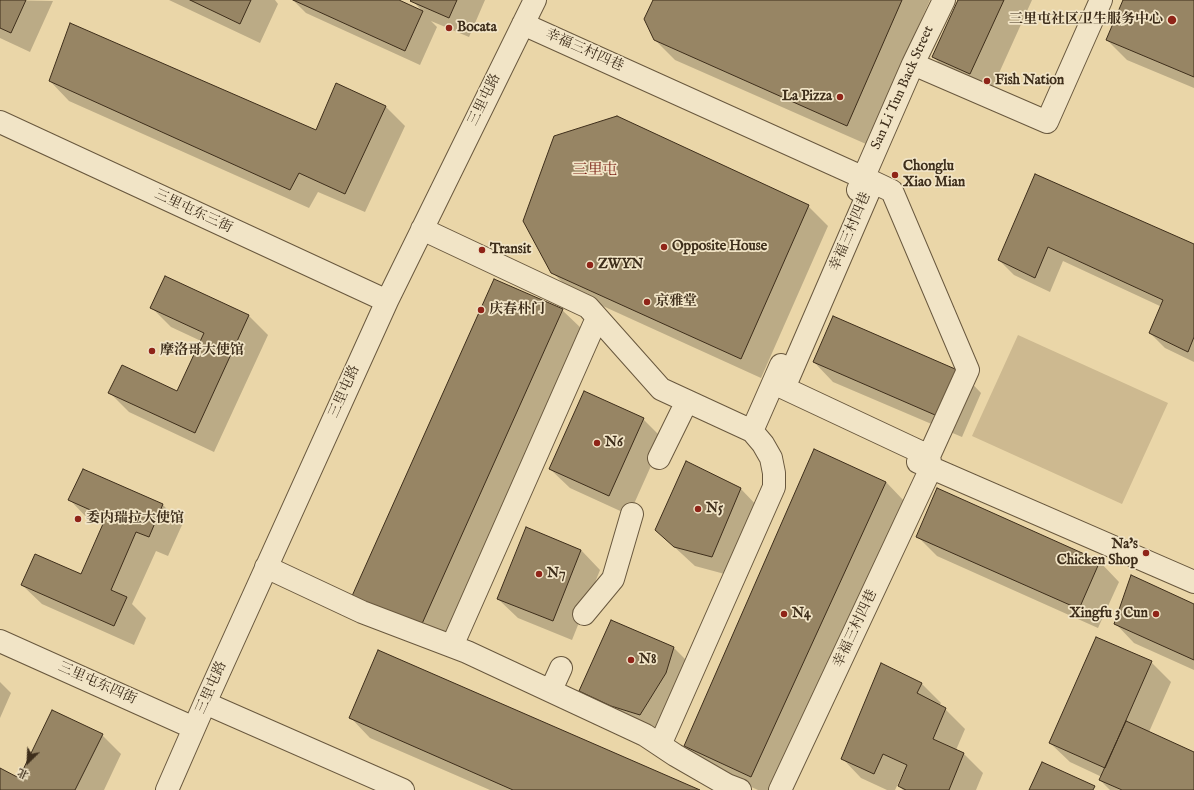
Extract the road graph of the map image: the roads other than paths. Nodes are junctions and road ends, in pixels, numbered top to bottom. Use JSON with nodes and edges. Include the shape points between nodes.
{"nodes":[{"id":1,"x":535,"y":0,"type":"edge"},
{"id":2,"x":944,"y":0,"type":"edge"},
{"id":3,"x":1101,"y":0,"type":"edge"},
{"id":4,"x":523,"y":24,"type":"junction"},
{"id":5,"x":913,"y":64,"type":"junction"},
{"id":6,"x":0,"y":122,"type":"edge"},
{"id":7,"x":868,"y":180,"type":"junction"},
{"id":8,"x":422,"y":229,"type":"junction"},
{"id":9,"x":387,"y":300,"type":"junction"},
{"id":10,"x":597,"y":318,"type":"junction"},
{"id":11,"x":768,"y":393,"type":"junction"},
{"id":12,"x":687,"y":401,"type":"junction"},
{"id":13,"x":752,"y":431,"type":"junction"},
{"id":14,"x":659,"y":458,"type":"dead end"},
{"id":15,"x":930,"y":462,"type":"junction"},
{"id":16,"x":632,"y":514,"type":"dead end"},
{"id":17,"x":266,"y":567,"type":"junction"},
{"id":18,"x":1194,"y":582,"type":"edge"},
{"id":19,"x":584,"y":614,"type":"dead end"},
{"id":20,"x":0,"y":641,"type":"edge"},
{"id":21,"x":452,"y":646,"type":"junction"},
{"id":22,"x":561,"y":668,"type":"dead end"},
{"id":23,"x":551,"y":690,"type":"junction"},
{"id":24,"x":205,"y":702,"type":"junction"},
{"id":25,"x":194,"y":728,"type":"junction"},
{"id":26,"x":660,"y":745,"type":"junction"},
{"id":27,"x":167,"y":790,"type":"edge"},
{"id":28,"x":403,"y":790,"type":"edge"},
{"id":29,"x":740,"y":790,"type":"edge"},
{"id":30,"x":780,"y":790,"type":"edge"}],
"edges":[{"from":1,"to":4,"type":"street","name":"三里屯路"},
{"from":2,"to":5,"type":"street","name":"San Li Tun Back Street"},
{"from":3,"to":5,"type":"street","via":[[1047,122]]},
{"from":4,"to":7,"type":"street","name":"幸福三村四巷"},
{"from":4,"to":8,"type":"street","name":"三里屯路"},
{"from":5,"to":7,"type":"street","name":"San Li Tun Back Street"},
{"from":6,"to":9,"type":"street","name":"三里屯东三街"},
{"from":7,"to":11,"type":"street"},
{"from":7,"to":15,"type":"street","via":[[892,191],[968,370]]},
{"from":7,"to":15,"type":"street","name":"幸福三村四巷","via":[[784,388]]},
{"from":8,"to":9,"type":"street","name":"三里屯路"},
{"from":8,"to":10,"type":"street","via":[[588,307]]},
{"from":9,"to":17,"type":"street","name":"三里屯路"},
{"from":10,"to":12,"type":"street","via":[[661,389]]},
{"from":10,"to":21,"type":"street"},
{"from":11,"to":13,"type":"street"},
{"from":11,"to":15,"type":"street"},
{"from":12,"to":13,"type":"street"},
{"from":12,"to":14,"type":"street"},
{"from":13,"to":26,"type":"street","via":[[771,458],[774,487]]},
{"from":15,"to":18,"type":"street","name":"幸福三村四巷"},
{"from":15,"to":30,"type":"street","name":"幸福三村四巷"},
{"from":16,"to":19,"type":"street","via":[[613,579]]},
{"from":17,"to":21,"type":"street","via":[[362,612]]},
{"from":17,"to":24,"type":"street","name":"三里屯路"},
{"from":20,"to":25,"type":"street","name":"三里屯东四街"},
{"from":21,"to":23,"type":"street"},
{"from":22,"to":23,"type":"street"},
{"from":23,"to":26,"type":"street","via":[[645,735]]},
{"from":24,"to":25,"type":"street","name":"三里屯路"},
{"from":24,"to":28,"type":"street"},
{"from":25,"to":27,"type":"street","name":"三里屯路"},
{"from":26,"to":29,"type":"street"}]}
